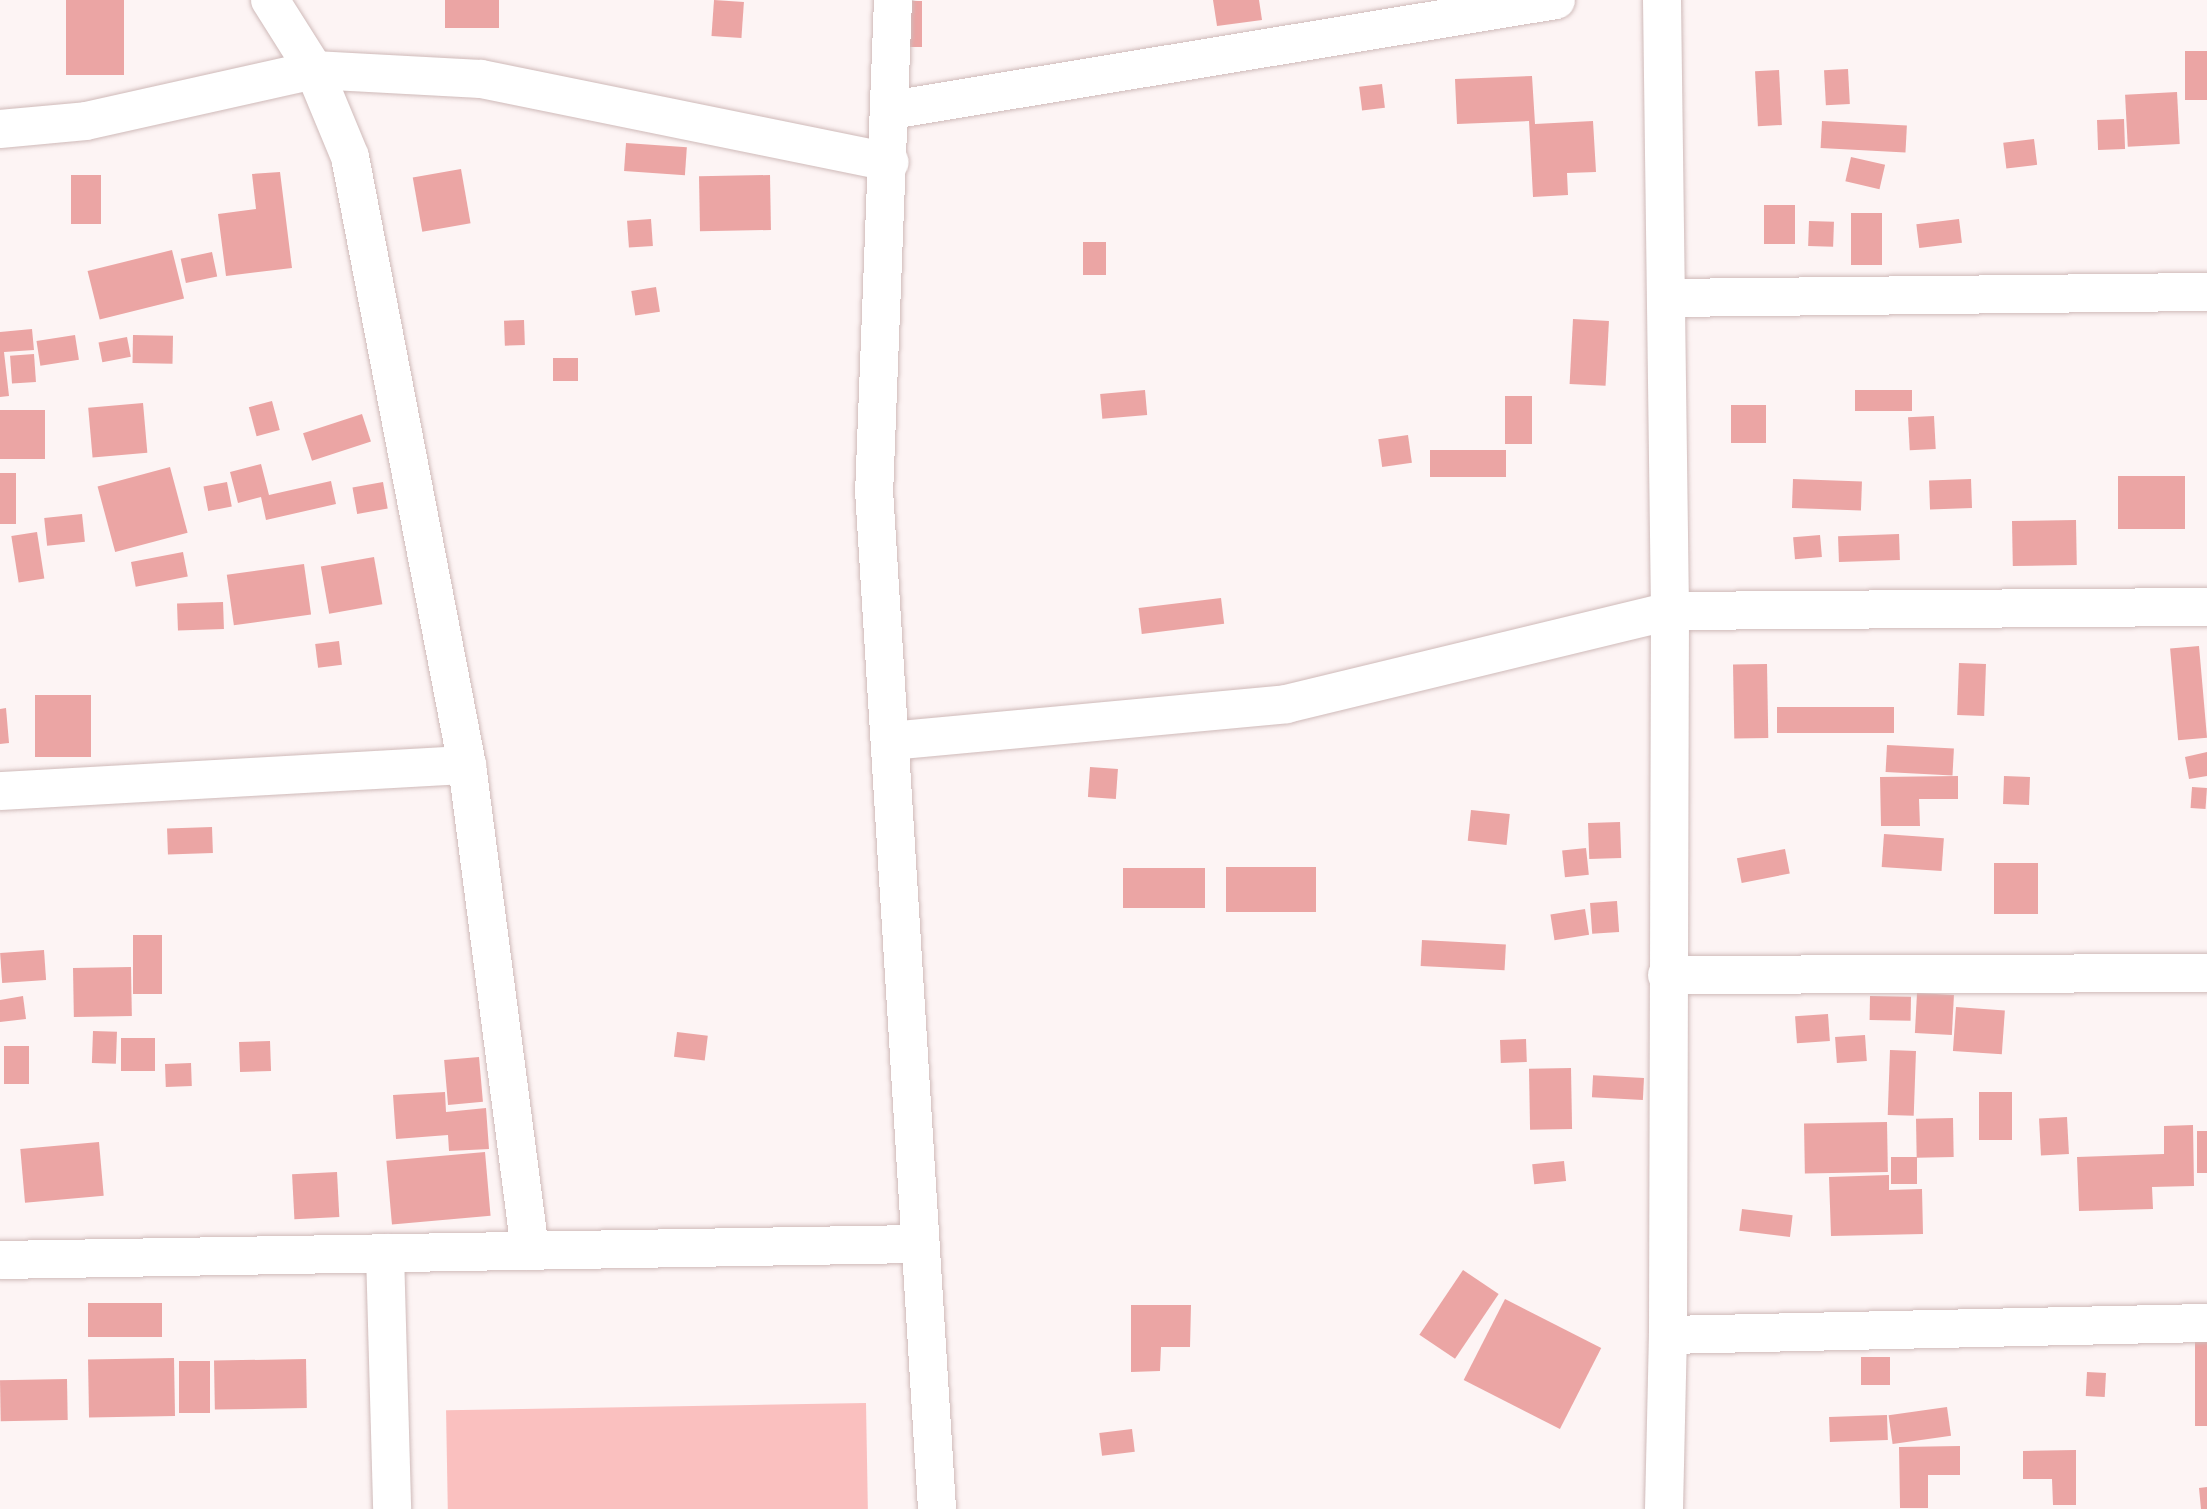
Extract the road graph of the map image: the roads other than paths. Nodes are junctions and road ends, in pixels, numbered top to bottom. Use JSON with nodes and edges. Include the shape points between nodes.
{"nodes":[{"id":1,"x":270,"y":0,"type":"edge"},
{"id":2,"x":893,"y":0,"type":"edge"},
{"id":3,"x":1556,"y":0,"type":"edge"},
{"id":4,"x":1662,"y":0,"type":"edge"},
{"id":5,"x":314,"y":70,"type":"junction"},
{"id":6,"x":891,"y":110,"type":"junction"},
{"id":7,"x":0,"y":129,"type":"edge"},
{"id":8,"x":890,"y":162,"type":"junction"},
{"id":9,"x":2207,"y":292,"type":"edge"},
{"id":10,"x":1666,"y":298,"type":"junction"},
{"id":11,"x":2207,"y":607,"type":"edge"},
{"id":12,"x":1670,"y":611,"type":"junction"},
{"id":13,"x":890,"y":741,"type":"junction"},
{"id":14,"x":467,"y":765,"type":"junction"},
{"id":15,"x":0,"y":791,"type":"edge"},
{"id":16,"x":2207,"y":973,"type":"edge"},
{"id":17,"x":1667,"y":975,"type":"junction"},
{"id":18,"x":920,"y":1244,"type":"junction"},
{"id":19,"x":530,"y":1251,"type":"junction"},
{"id":20,"x":385,"y":1253,"type":"junction"},
{"id":21,"x":0,"y":1260,"type":"edge"},
{"id":22,"x":2207,"y":1323,"type":"edge"},
{"id":23,"x":1668,"y":1335,"type":"junction"},
{"id":24,"x":392,"y":1509,"type":"edge"},
{"id":25,"x":937,"y":1509,"type":"edge"},
{"id":26,"x":1664,"y":1509,"type":"edge"}],
"edges":[{"from":1,"to":5,"type":"street"},
{"from":2,"to":6,"type":"street"},
{"from":3,"to":6,"type":"street"},
{"from":4,"to":10,"type":"street"},
{"from":5,"to":7,"type":"street","via":[[86,121]]},
{"from":5,"to":8,"type":"street","via":[[481,79]]},
{"from":5,"to":14,"type":"street","via":[[350,157]]},
{"from":6,"to":8,"type":"street"},
{"from":8,"to":13,"type":"street","via":[[874,490]]},
{"from":9,"to":10,"type":"street"},
{"from":10,"to":12,"type":"street"},
{"from":11,"to":12,"type":"street"},
{"from":12,"to":13,"type":"street","via":[[1286,704]]},
{"from":12,"to":17,"type":"street"},
{"from":13,"to":18,"type":"street"},
{"from":14,"to":15,"type":"street"},
{"from":14,"to":19,"type":"street"},
{"from":16,"to":17,"type":"street"},
{"from":17,"to":23,"type":"street"},
{"from":18,"to":19,"type":"street"},
{"from":18,"to":25,"type":"street"},
{"from":19,"to":20,"type":"street"},
{"from":20,"to":21,"type":"street"},
{"from":20,"to":24,"type":"street"},
{"from":22,"to":23,"type":"street"},
{"from":23,"to":26,"type":"street"}]}
